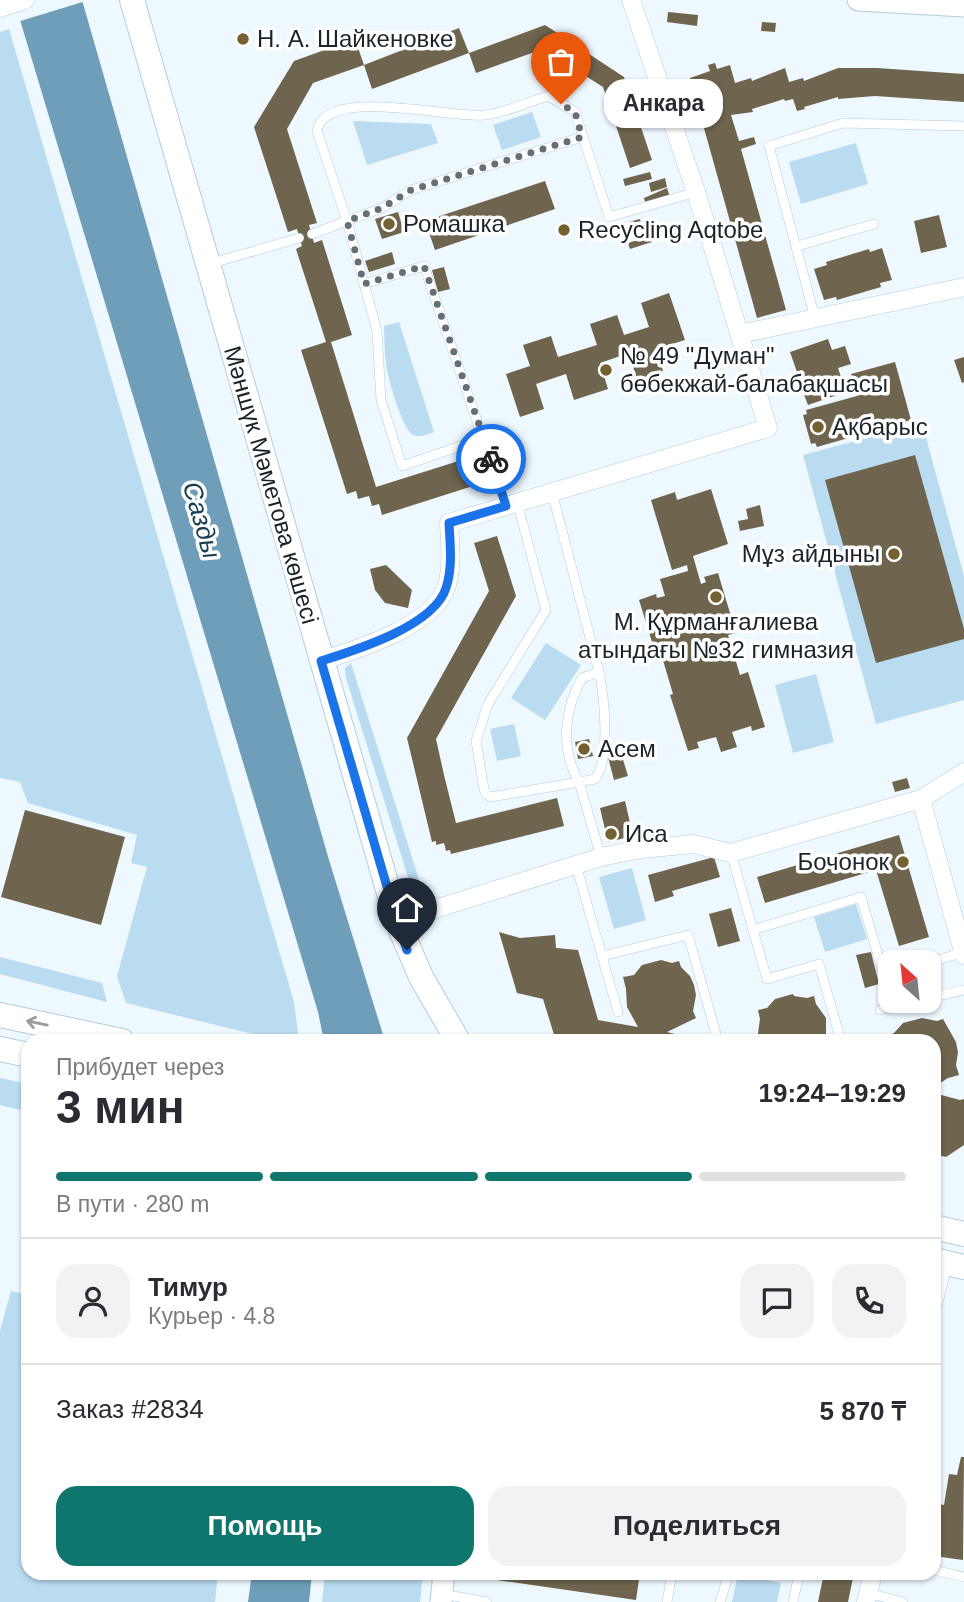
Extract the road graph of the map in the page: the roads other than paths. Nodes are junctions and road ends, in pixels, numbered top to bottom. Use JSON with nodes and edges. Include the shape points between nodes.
{"nodes":[{"id":1,"x":132,"y":0,"type":"edge"},
{"id":2,"x":631,"y":0,"type":"edge"},
{"id":3,"x":859,"y":0,"type":"edge"},
{"id":4,"x":964,"y":6,"type":"edge"},
{"id":5,"x":964,"y":126,"type":"edge"},
{"id":6,"x":582,"y":137,"type":"junction"},
{"id":7,"x":696,"y":192,"type":"junction"},
{"id":8,"x":347,"y":221,"type":"junction"},
{"id":9,"x":874,"y":224,"type":"dead end"},
{"id":10,"x":312,"y":234,"type":"dead end"},
{"id":11,"x":299,"y":238,"type":"dead end"},
{"id":12,"x":797,"y":246,"type":"junction"},
{"id":13,"x":207,"y":265,"type":"junction"},
{"id":14,"x":364,"y":284,"type":"junction"},
{"id":15,"x":964,"y":287,"type":"edge"},
{"id":16,"x":815,"y":318,"type":"junction"},
{"id":17,"x":740,"y":334,"type":"junction"},
{"id":18,"x":484,"y":438,"type":"junction"},
{"id":19,"x":552,"y":492,"type":"junction"},
{"id":20,"x":511,"y":504,"type":"junction"},
{"id":21,"x":321,"y":661,"type":"junction"},
{"id":22,"x":599,"y":672,"type":"junction"},
{"id":23,"x":964,"y":772,"type":"edge"},
{"id":24,"x":579,"y":782,"type":"junction"},
{"id":25,"x":920,"y":799,"type":"junction"},
{"id":26,"x":731,"y":853,"type":"junction"},
{"id":27,"x":601,"y":857,"type":"junction"},
{"id":28,"x":576,"y":865,"type":"junction"},
{"id":29,"x":397,"y":921,"type":"junction"},
{"id":30,"x":753,"y":930,"type":"junction"},
{"id":31,"x":964,"y":954,"type":"edge"},
{"id":32,"x":878,"y":955,"type":"edge"},
{"id":33,"x":602,"y":956,"type":"junction"},
{"id":34,"x":942,"y":960,"type":"edge"},
{"id":35,"x":964,"y":989,"type":"edge"},
{"id":36,"x":942,"y":995,"type":"edge"},
{"id":37,"x":618,"y":1012,"type":"dead end"},
{"id":38,"x":0,"y":1015,"type":"edge"},
{"id":39,"x":87,"y":1034,"type":"edge"},
{"id":40,"x":454,"y":1034,"type":"edge"},
{"id":41,"x":716,"y":1034,"type":"edge"},
{"id":42,"x":839,"y":1034,"type":"edge"},
{"id":43,"x":0,"y":1049,"type":"edge"},
{"id":44,"x":21,"y":1054,"type":"edge"},
{"id":45,"x":941,"y":1229,"type":"edge"},
{"id":46,"x":964,"y":1234,"type":"edge"},
{"id":47,"x":947,"y":1263,"type":"edge"},
{"id":48,"x":941,"y":1281,"type":"edge"},
{"id":49,"x":941,"y":1572,"type":"edge"},
{"id":50,"x":964,"y":1577,"type":"edge"},
{"id":51,"x":670,"y":1580,"type":"edge"},
{"id":52,"x":727,"y":1580,"type":"edge"},
{"id":53,"x":798,"y":1580,"type":"edge"},
{"id":54,"x":871,"y":1580,"type":"edge"},
{"id":55,"x":443,"y":1590,"type":"edge"},
{"id":56,"x":867,"y":1597,"type":"edge"},
{"id":57,"x":487,"y":1602,"type":"edge"},
{"id":58,"x":667,"y":1602,"type":"edge"},
{"id":59,"x":720,"y":1602,"type":"edge"},
{"id":60,"x":793,"y":1602,"type":"edge"},
{"id":61,"x":903,"y":1602,"type":"edge"}],
"edges":[{"from":1,"to":13,"type":"main road","name":"Мәншүк Мәметова көшесі"},
{"from":2,"to":7,"type":"street"},
{"from":3,"to":4,"type":"street"},
{"from":5,"to":12,"type":"lane","via":[[843,123],[769,146]]},
{"from":6,"to":7,"type":"lane","via":[[608,217]]},
{"from":6,"to":8,"type":"lane","via":[[411,190],[382,208]]},
{"from":6,"to":8,"type":"lane","via":[[575,112],[548,96],[485,115],[368,106],[329,113],[317,131]]},
{"from":7,"to":17,"type":"street"},
{"from":8,"to":10,"type":"lane"},
{"from":8,"to":14,"type":"lane"},
{"from":9,"to":12,"type":"lane"},
{"from":11,"to":13,"type":"lane"},
{"from":12,"to":16,"type":"lane"},
{"from":13,"to":21,"type":"main road","name":"Мәншүк Мәметова көшесі"},
{"from":14,"to":18,"type":"lane","via":[[424,266]]},
{"from":14,"to":18,"type":"lane","via":[[377,331],[381,400],[402,466]]},
{"from":15,"to":16,"type":"street"},
{"from":16,"to":17,"type":"street"},
{"from":17,"to":19,"type":"street","via":[[768,429]]},
{"from":18,"to":20,"type":"lane"},
{"from":19,"to":20,"type":"street"},
{"from":19,"to":22,"type":"lane"},
{"from":20,"to":21,"type":"street","via":[[449,523],[451,558],[446,591],[427,613],[374,643]]},
{"from":20,"to":24,"type":"lane","via":[[545,610],[488,704],[476,741],[484,789],[491,797]]},
{"from":21,"to":29,"type":"main road","name":"Мәншүк Мәметова көшесі"},
{"from":22,"to":24,"type":"lane","via":[[603,761],[595,779]]},
{"from":22,"to":24,"type":"lane","via":[[582,678],[566,728],[568,760]]},
{"from":23,"to":25,"type":"street"},
{"from":24,"to":27,"type":"lane"},
{"from":25,"to":26,"type":"street"},
{"from":25,"to":31,"type":"street"},
{"from":26,"to":27,"type":"street","via":[[693,844]]},
{"from":26,"to":30,"type":"lane"},
{"from":27,"to":28,"type":"street"},
{"from":28,"to":29,"type":"street"},
{"from":28,"to":33,"type":"lane"},
{"from":29,"to":40,"type":"main road","name":"Мәншүк Мәметова көшесі","via":[[416,968]]},
{"from":30,"to":32,"type":"lane","via":[[861,897]]},
{"from":30,"to":42,"type":"lane","via":[[767,979],[819,964]]},
{"from":31,"to":34,"type":"lane"},
{"from":33,"to":37,"type":"lane"},
{"from":33,"to":41,"type":"lane","via":[[688,935]]},
{"from":35,"to":36,"type":"lane"},
{"from":39,"to":38,"type":"main road","one_way":true},
{"from":43,"to":44,"type":"main road"},
{"from":45,"to":46,"type":"main road"},
{"from":47,"to":48,"type":"street"},
{"from":49,"to":50,"type":"lane"},
{"from":51,"to":58,"type":"lane"},
{"from":52,"to":59,"type":"lane"},
{"from":53,"to":60,"type":"lane"},
{"from":54,"to":56,"type":"street"},
{"from":55,"to":57,"type":"lane"},
{"from":56,"to":61,"type":"lane"}]}
